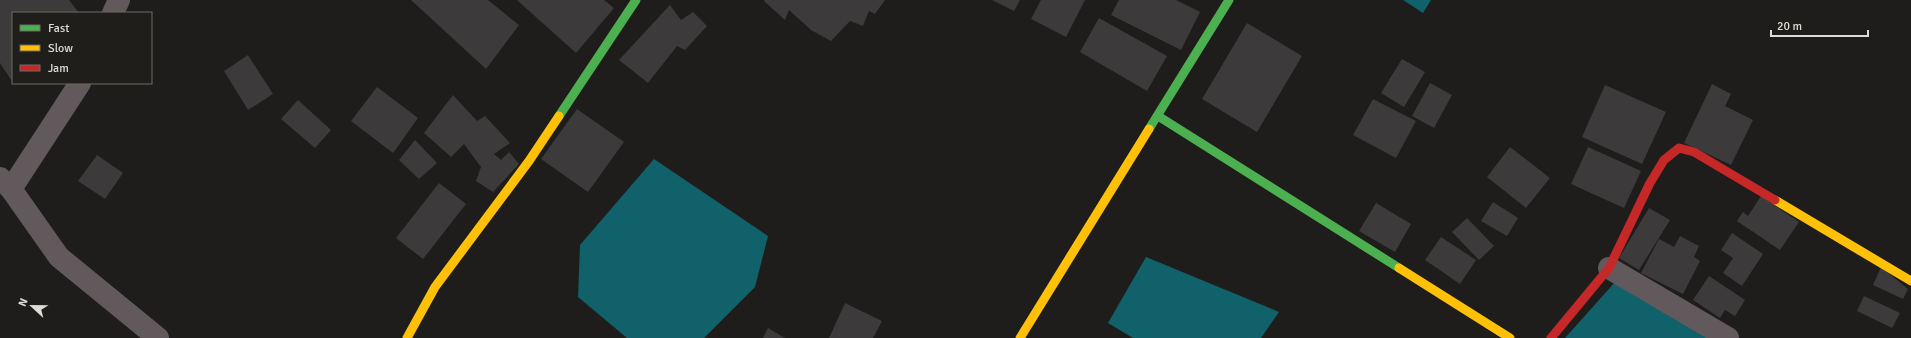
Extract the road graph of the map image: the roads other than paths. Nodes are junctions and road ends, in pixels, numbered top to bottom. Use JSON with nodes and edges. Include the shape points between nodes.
{"nodes":[{"id":1,"x":119,"y":0,"type":"edge"},
{"id":2,"x":636,"y":0,"type":"edge"},
{"id":3,"x":1229,"y":0,"type":"edge"},
{"id":4,"x":114,"y":12,"type":"edge"},
{"id":5,"x":79,"y":84,"type":"edge"},
{"id":6,"x":1158,"y":116,"type":"junction"},
{"id":7,"x":6,"y":183,"type":"edge"},
{"id":8,"x":1609,"y":268,"type":"junction"},
{"id":9,"x":1911,"y":281,"type":"edge"},
{"id":10,"x":158,"y":338,"type":"edge"},
{"id":11,"x":407,"y":338,"type":"edge"},
{"id":12,"x":1020,"y":338,"type":"edge"},
{"id":13,"x":1510,"y":338,"type":"edge"},
{"id":14,"x":1551,"y":338,"type":"edge"},
{"id":15,"x":1728,"y":338,"type":"edge"}],
"edges":[{"from":1,"to":4,"type":"street"},
{"from":2,"to":11,"type":"street","via":[[529,161],[435,287]]},
{"from":3,"to":6,"type":"street"},
{"from":5,"to":7,"type":"street"},
{"from":6,"to":12,"type":"street"},
{"from":6,"to":13,"type":"street"},
{"from":7,"to":10,"type":"street","via":[[59,257]]},
{"from":8,"to":9,"type":"street","via":[[1650,183],[1664,160],[1679,148],[1694,152]]},
{"from":8,"to":14,"type":"street"},
{"from":8,"to":15,"type":"street"}]}
